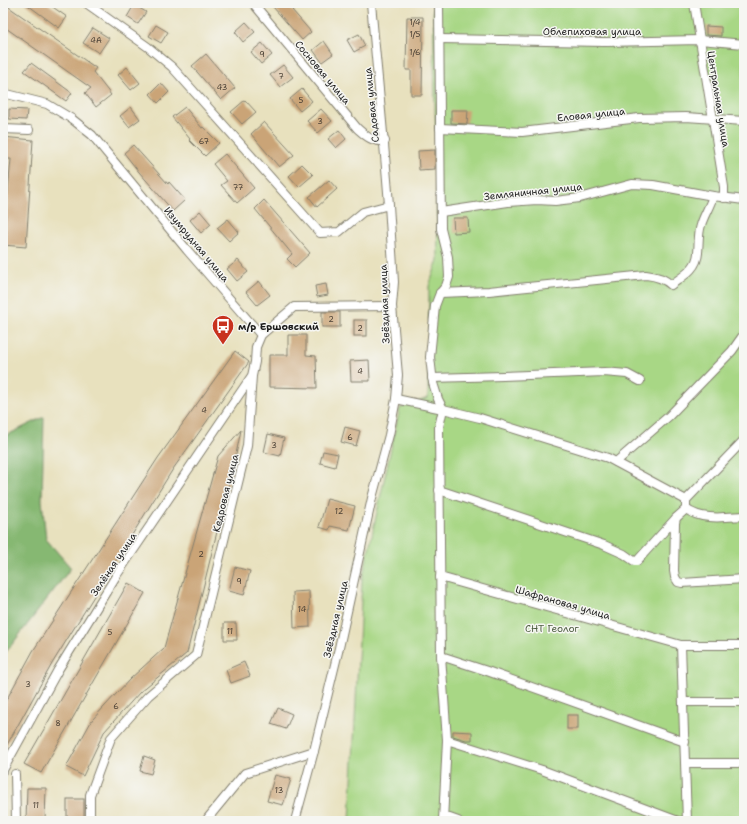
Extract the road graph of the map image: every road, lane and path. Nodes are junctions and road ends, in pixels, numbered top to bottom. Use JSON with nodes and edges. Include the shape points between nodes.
{"nodes":[{"id":1,"x":86,"y":3,"type":"edge"},
{"id":2,"x":253,"y":3,"type":"edge"},
{"id":3,"x":371,"y":3,"type":"edge"},
{"id":4,"x":439,"y":3,"type":"edge"},
{"id":5,"x":694,"y":3,"type":"edge"},
{"id":6,"x":440,"y":39,"type":"junction"},
{"id":7,"x":700,"y":40,"type":"junction"},
{"id":8,"x":744,"y":44,"type":"edge"},
{"id":9,"x":3,"y":93,"type":"edge"},
{"id":10,"x":712,"y":118,"type":"junction"},
{"id":11,"x":744,"y":121,"type":"edge"},
{"id":12,"x":440,"y":128,"type":"junction"},
{"id":13,"x":3,"y":129,"type":"edge"},
{"id":14,"x":29,"y":130,"type":"dead end"},
{"id":15,"x":385,"y":141,"type":"junction"},
{"id":16,"x":713,"y":196,"type":"junction"},
{"id":17,"x":724,"y":198,"type":"junction"},
{"id":18,"x":744,"y":200,"type":"edge"},
{"id":19,"x":389,"y":205,"type":"junction"},
{"id":20,"x":441,"y":212,"type":"junction"},
{"id":21,"x":440,"y":293,"type":"junction"},
{"id":22,"x":392,"y":306,"type":"junction"},
{"id":23,"x":744,"y":334,"type":"edge"},
{"id":24,"x":261,"y":335,"type":"junction"},
{"id":25,"x":252,"y":376,"type":"junction"},
{"id":26,"x":432,"y":378,"type":"junction"},
{"id":27,"x":640,"y":381,"type":"dead end"},
{"id":28,"x":396,"y":399,"type":"junction"},
{"id":29,"x":443,"y":409,"type":"junction"},
{"id":30,"x":744,"y":440,"type":"edge"},
{"id":31,"x":616,"y":462,"type":"junction"},
{"id":32,"x":439,"y":490,"type":"junction"},
{"id":33,"x":686,"y":500,"type":"junction"},
{"id":34,"x":686,"y":509,"type":"junction"},
{"id":35,"x":744,"y":516,"type":"edge"},
{"id":36,"x":676,"y":518,"type":"junction"},
{"id":37,"x":440,"y":577,"type":"junction"},
{"id":38,"x":744,"y":579,"type":"edge"},
{"id":39,"x":744,"y":645,"type":"edge"},
{"id":40,"x":681,"y":646,"type":"junction"},
{"id":41,"x":441,"y":656,"type":"junction"},
{"id":42,"x":683,"y":702,"type":"junction"},
{"id":43,"x":744,"y":702,"type":"edge"},
{"id":44,"x":446,"y":740,"type":"junction"},
{"id":45,"x":685,"y":742,"type":"junction"},
{"id":46,"x":314,"y":750,"type":"junction"},
{"id":47,"x":686,"y":763,"type":"junction"},
{"id":48,"x":744,"y":763,"type":"edge"},
{"id":49,"x":3,"y":770,"type":"edge"},
{"id":50,"x":15,"y":774,"type":"dead end"},
{"id":51,"x":444,"y":818,"type":"edge"},
{"id":52,"x":16,"y":821,"type":"edge"},
{"id":53,"x":90,"y":821,"type":"edge"},
{"id":54,"x":209,"y":821,"type":"edge"},
{"id":55,"x":295,"y":821,"type":"edge"},
{"id":56,"x":458,"y":821,"type":"edge"},
{"id":57,"x":687,"y":821,"type":"edge"}],
"edges":[{"from":1,"to":19,"type":"street","via":[[148,47],[172,68],[320,233],[339,232],[362,212]]},
{"from":2,"to":15,"type":"street","name":"Сосновая улица","via":[[357,128],[376,142]]},
{"from":3,"to":15,"type":"street","name":"Садовая улица"},
{"from":4,"to":6,"type":"street"},
{"from":5,"to":7,"type":"street","name":"Центральная улица"},
{"from":6,"to":7,"type":"street","name":"Облепиховая улица","via":[[605,42]]},
{"from":6,"to":12,"type":"street"},
{"from":7,"to":8,"type":"street","name":"Облепиховая улица"},
{"from":7,"to":10,"type":"street","name":"Центральная улица"},
{"from":9,"to":24,"type":"street","name":"Изумрудная улица","via":[[47,104],[92,135]]},
{"from":10,"to":11,"type":"street","name":"Еловая улица"},
{"from":10,"to":12,"type":"street","name":"Еловая улица","via":[[639,118],[522,132]]},
{"from":10,"to":17,"type":"street","name":"Центральная улица"},
{"from":12,"to":20,"type":"street"},
{"from":13,"to":14,"type":"street"},
{"from":15,"to":19,"type":"street","name":"Садовая улица"},
{"from":16,"to":17,"type":"street","name":"Земляничная улица"},
{"from":16,"to":20,"type":"street","name":"Земляничная улица","via":[[654,185],[632,184],[580,198],[508,202]]},
{"from":16,"to":21,"type":"street","via":[[698,237],[696,264],[672,285],[656,276],[646,275],[489,291]]},
{"from":17,"to":18,"type":"street","name":"Земляничная улица"},
{"from":19,"to":22,"type":"street","name":"Звёздная улица","via":[[394,282]]},
{"from":20,"to":21,"type":"street","via":[[449,277]]},
{"from":21,"to":26,"type":"street","via":[[435,306],[430,357]]},
{"from":22,"to":24,"type":"street","via":[[294,307]]},
{"from":22,"to":28,"type":"street","name":"Звёздная улица","via":[[398,375]]},
{"from":23,"to":31,"type":"street","via":[[732,351],[669,416]]},
{"from":24,"to":25,"type":"street","name":"Кедровая улица","via":[[256,347]]},
{"from":25,"to":49,"type":"street","name":"Зелёная улица","via":[[116,576],[58,670]]},
{"from":25,"to":53,"type":"street","name":"Кедровая улица","via":[[247,446],[196,655],[148,696],[111,738],[90,795]]},
{"from":26,"to":27,"type":"street","via":[[604,372],[627,374]]},
{"from":26,"to":29,"type":"street"},
{"from":28,"to":29,"type":"street"},
{"from":28,"to":46,"type":"street","name":"Звёздная улица"},
{"from":29,"to":31,"type":"street","via":[[519,430]]},
{"from":29,"to":32,"type":"street","via":[[439,427]]},
{"from":30,"to":33,"type":"street"},
{"from":31,"to":33,"type":"street"},
{"from":32,"to":36,"type":"street","via":[[604,546],[624,554],[634,562]]},
{"from":32,"to":37,"type":"street"},
{"from":33,"to":34,"type":"street"},
{"from":34,"to":35,"type":"street","via":[[692,514],[709,517]]},
{"from":34,"to":36,"type":"street"},
{"from":36,"to":38,"type":"street","via":[[674,571],[678,582]]},
{"from":37,"to":40,"type":"street","name":"Шафрановая улица"},
{"from":37,"to":41,"type":"street"},
{"from":39,"to":40,"type":"street","name":"Шафрановая улица"},
{"from":40,"to":42,"type":"street"},
{"from":41,"to":44,"type":"street"},
{"from":41,"to":45,"type":"street"},
{"from":42,"to":43,"type":"street"},
{"from":42,"to":45,"type":"street"},
{"from":44,"to":51,"type":"street"},
{"from":44,"to":57,"type":"street","via":[[542,770],[678,821]]},
{"from":45,"to":47,"type":"street"},
{"from":46,"to":54,"type":"street","via":[[246,773],[208,818]]},
{"from":46,"to":55,"type":"street","name":"Звёздная улица"},
{"from":47,"to":48,"type":"street"},
{"from":47,"to":57,"type":"street"},
{"from":50,"to":52,"type":"street"},
{"from":51,"to":56,"type":"street"}]}
